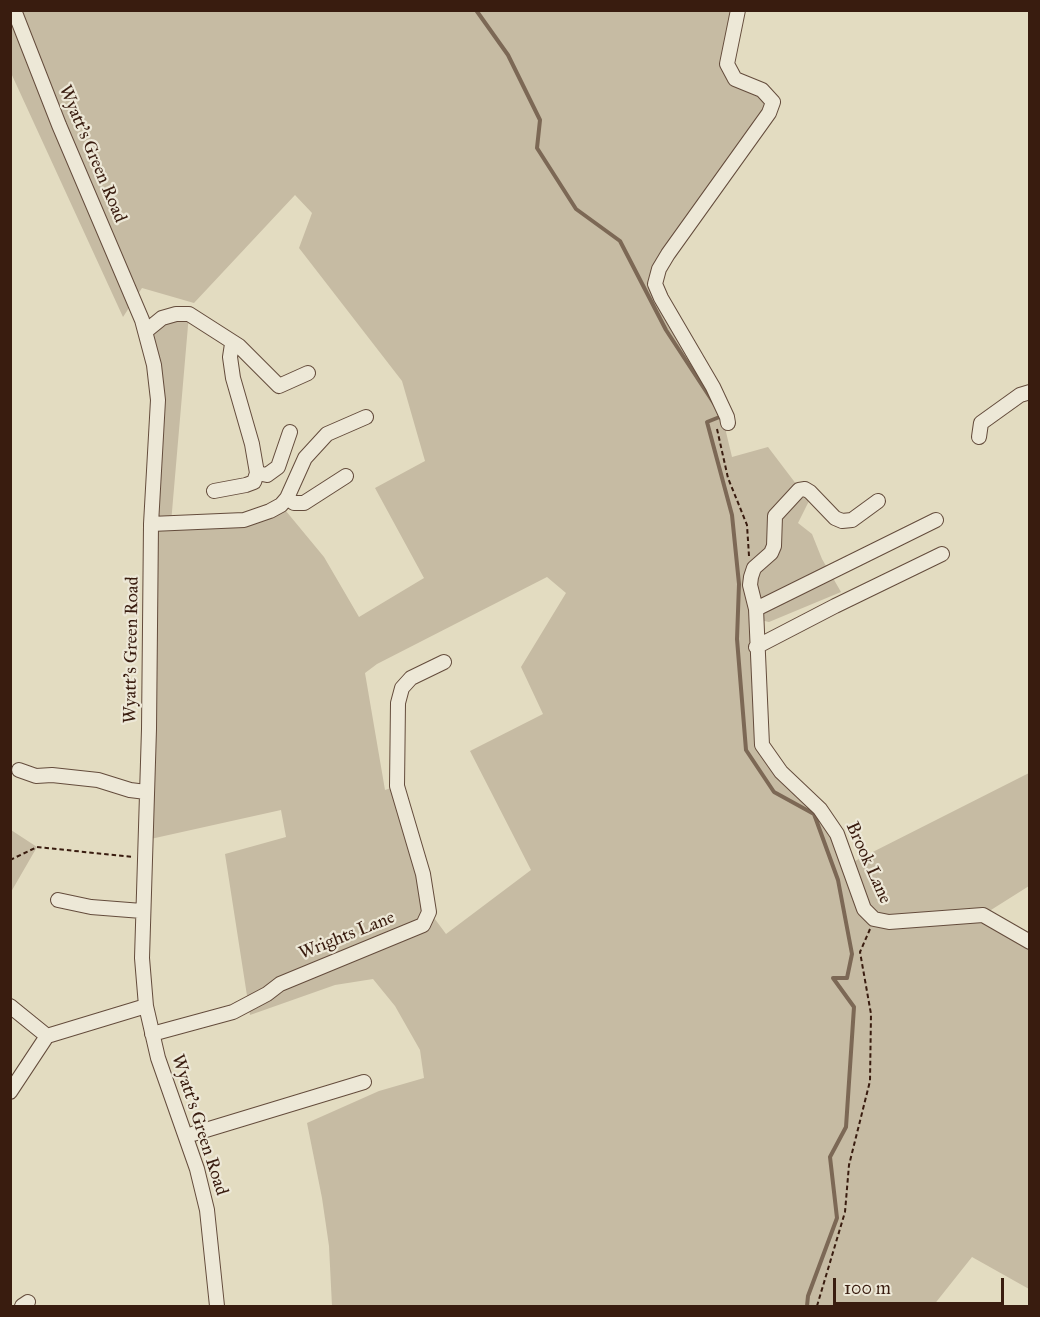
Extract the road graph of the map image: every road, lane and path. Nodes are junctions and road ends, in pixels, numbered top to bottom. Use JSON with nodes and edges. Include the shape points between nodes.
{"nodes":[{"id":1,"x":14,"y":10,"type":"edge"},
{"id":2,"x":738,"y":10,"type":"edge"},
{"id":3,"x":146,"y":331,"type":"junction"},
{"id":4,"x":232,"y":344,"type":"junction"},
{"id":5,"x":308,"y":373,"type":"dead end"},
{"id":6,"x":1029,"y":392,"type":"edge"},
{"id":7,"x":366,"y":417,"type":"dead end"},
{"id":8,"x":728,"y":423,"type":"joint"},
{"id":9,"x":290,"y":432,"type":"dead end"},
{"id":10,"x":979,"y":437,"type":"dead end"},
{"id":11,"x":257,"y":473,"type":"junction"},
{"id":12,"x":346,"y":476,"type":"dead end"},
{"id":13,"x":214,"y":491,"type":"dead end"},
{"id":14,"x":287,"y":498,"type":"junction"},
{"id":15,"x":878,"y":501,"type":"dead end"},
{"id":16,"x":936,"y":520,"type":"dead end"},
{"id":17,"x":151,"y":524,"type":"junction"},
{"id":18,"x":942,"y":554,"type":"dead end"},
{"id":19,"x":749,"y":556,"type":"dead end"},
{"id":20,"x":756,"y":609,"type":"junction"},
{"id":21,"x":756,"y":647,"type":"junction"},
{"id":22,"x":444,"y":662,"type":"dead end"},
{"id":23,"x":19,"y":770,"type":"dead end"},
{"id":24,"x":146,"y":792,"type":"junction"},
{"id":25,"x":145,"y":857,"type":"junction"},
{"id":26,"x":10,"y":860,"type":"edge"},
{"id":27,"x":58,"y":900,"type":"dead end"},
{"id":28,"x":142,"y":911,"type":"junction"},
{"id":29,"x":874,"y":919,"type":"junction"},
{"id":30,"x":1029,"y":942,"type":"edge"},
{"id":31,"x":10,"y":1006,"type":"edge"},
{"id":32,"x":146,"y":1006,"type":"junction"},
{"id":33,"x":152,"y":1034,"type":"junction"},
{"id":34,"x":47,"y":1036,"type":"junction"},
{"id":35,"x":364,"y":1082,"type":"dead end"},
{"id":36,"x":10,"y":1092,"type":"edge"},
{"id":37,"x":186,"y":1136,"type":"junction"},
{"id":38,"x":217,"y":1306,"type":"edge"},
{"id":39,"x":817,"y":1306,"type":"edge"}],
"edges":[{"from":1,"to":3,"type":"street","name":"Wyatt's Green Road"},
{"from":2,"to":8,"type":"street","via":[[727,64],[735,79],[762,90],[773,102],[658,269],[655,284],[713,387]]},
{"from":3,"to":4,"type":"street","via":[[162,318],[189,314]]},
{"from":3,"to":17,"type":"street","name":"Wyatt's Green Road","via":[[158,400]]},
{"from":4,"to":5,"type":"street","via":[[239,346],[279,386]]},
{"from":4,"to":11,"type":"street","via":[[233,378]]},
{"from":6,"to":10,"type":"street","via":[[981,423]]},
{"from":7,"to":14,"type":"street","via":[[327,434],[305,458]]},
{"from":8,"to":19,"type":"path","via":[[716,427],[728,478],[747,525]]},
{"from":9,"to":11,"type":"street","via":[[278,466],[267,475]]},
{"from":11,"to":13,"type":"street","via":[[254,482]]},
{"from":12,"to":14,"type":"street","via":[[304,503]]},
{"from":14,"to":17,"type":"street","via":[[270,511],[244,520]]},
{"from":15,"to":20,"type":"street","name":"Brook Lane","via":[[852,520],[842,521],[810,492],[799,490],[775,516],[774,546],[754,568],[750,585]]},
{"from":16,"to":20,"type":"street"},
{"from":17,"to":24,"type":"street","name":"Wyatt's Green Road"},
{"from":18,"to":21,"type":"street"},
{"from":20,"to":21,"type":"street","name":"Brook Lane"},
{"from":21,"to":29,"type":"street","name":"Brook Lane","via":[[762,744],[781,772],[820,808],[837,834],[864,909]]},
{"from":22,"to":33,"type":"street","name":"Wrights Lane","via":[[411,678],[402,688],[398,703],[398,786],[423,874],[429,912],[423,925],[280,984],[233,1012]]},
{"from":23,"to":24,"type":"street","via":[[36,776],[98,780]]},
{"from":24,"to":25,"type":"street","name":"Wyatt's Green Road"},
{"from":25,"to":26,"type":"path","via":[[37,847]]},
{"from":25,"to":28,"type":"street","name":"Wyatt's Green Road"},
{"from":27,"to":28,"type":"street"},
{"from":28,"to":32,"type":"street","name":"Wyatt's Green Road"},
{"from":29,"to":30,"type":"street","name":"Brook Lane","via":[[889,922],[983,915]]},
{"from":29,"to":39,"type":"path","via":[[860,952],[871,1014],[870,1081],[849,1165],[845,1212]]},
{"from":31,"to":34,"type":"street"},
{"from":32,"to":33,"type":"street","name":"Wyatt's Green Road"},
{"from":32,"to":34,"type":"street"},
{"from":33,"to":37,"type":"street","name":"Wyatt's Green Road"},
{"from":34,"to":36,"type":"street"},
{"from":35,"to":37,"type":"street"},
{"from":37,"to":38,"type":"street","name":"Wyatt's Green Road","via":[[207,1210]]}]}
